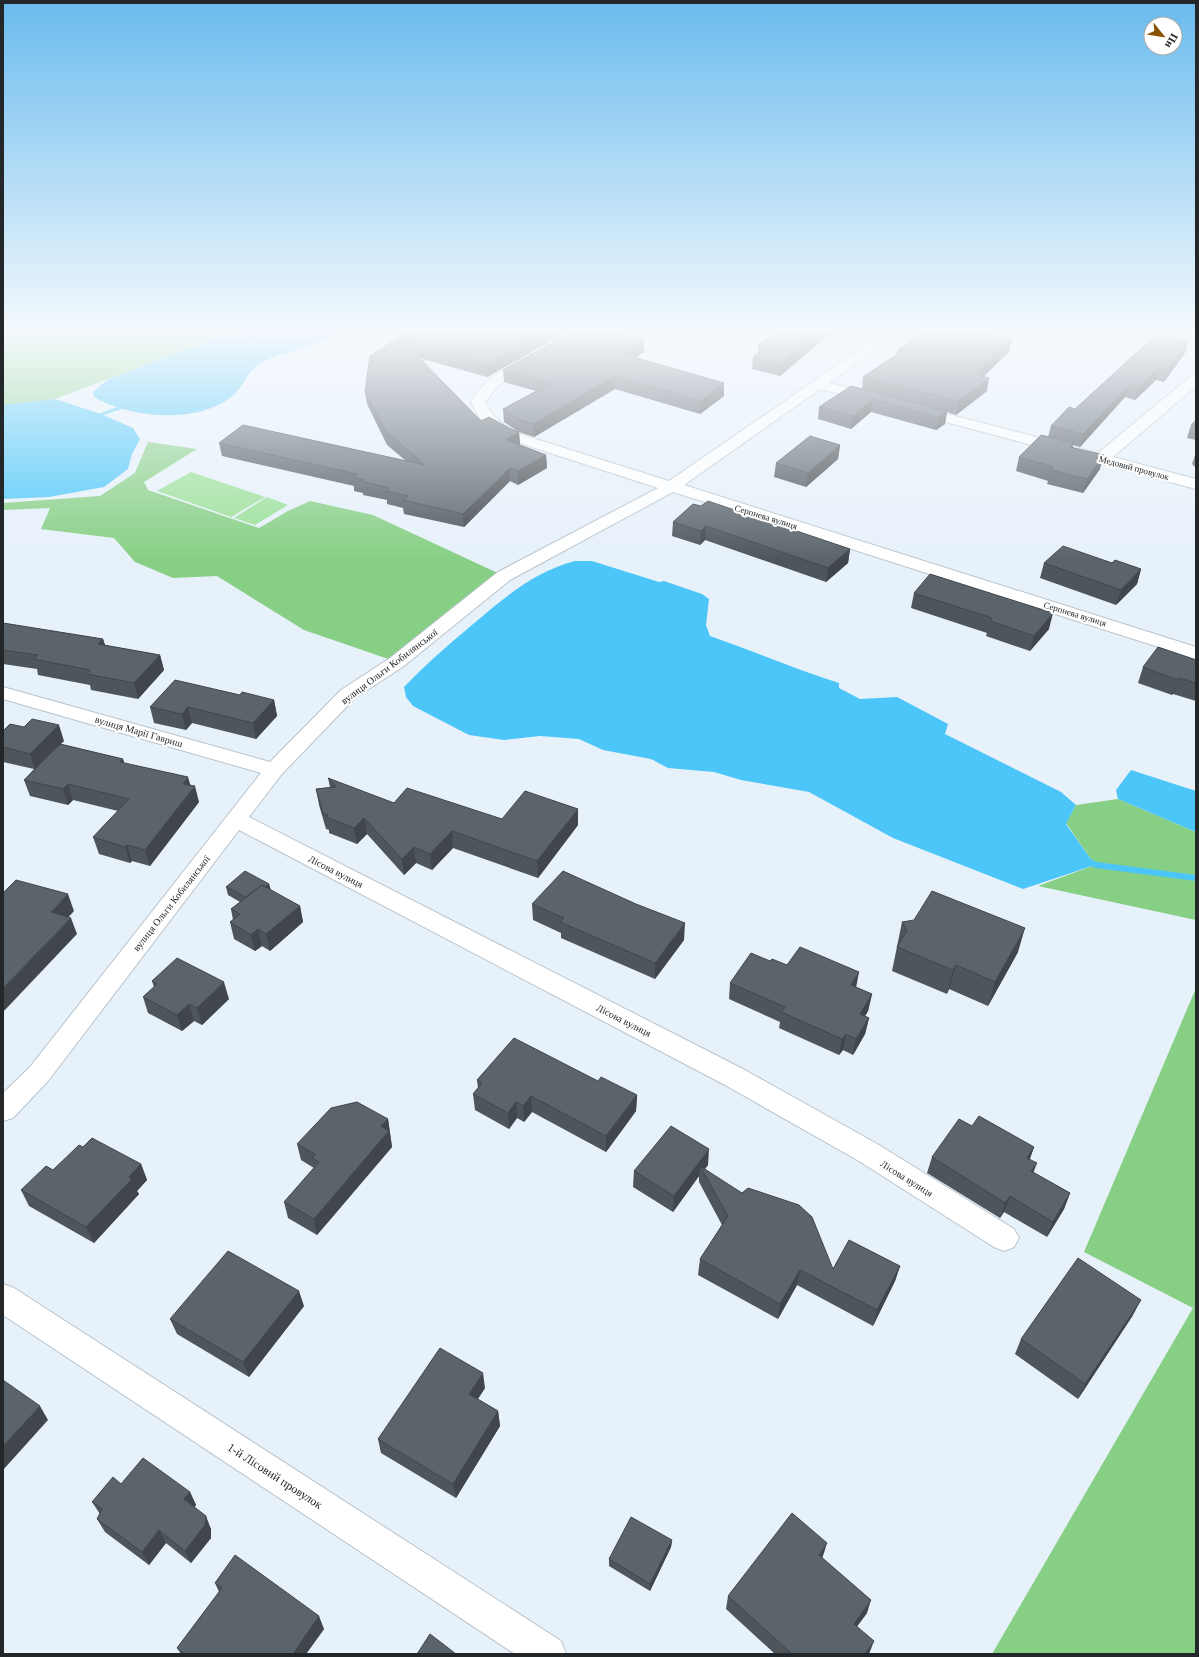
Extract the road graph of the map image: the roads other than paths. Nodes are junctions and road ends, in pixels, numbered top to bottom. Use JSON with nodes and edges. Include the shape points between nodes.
{"nodes":[{"id":1,"x":479,"y":405,"type":"edge"},
{"id":2,"x":788,"y":405,"type":"edge"},
{"id":3,"x":1164,"y":405,"type":"edge"},
{"id":4,"x":902,"y":406,"type":"edge"},
{"id":5,"x":1100,"y":459,"type":"junction"},
{"id":6,"x":1196,"y":484,"type":"edge"},
{"id":7,"x":671,"y":487,"type":"junction"},
{"id":8,"x":1196,"y":653,"type":"edge"},
{"id":9,"x":3,"y":693,"type":"edge"},
{"id":10,"x":274,"y":770,"type":"junction"},
{"id":11,"x":235,"y":819,"type":"junction"},
{"id":12,"x":3,"y":1110,"type":"edge"},
{"id":13,"x":1004,"y":1238,"type":"dead end"},
{"id":14,"x":3,"y":1298,"type":"edge"},
{"id":15,"x":548,"y":1654,"type":"edge"}],
"edges":[{"from":1,"to":7,"type":"street","name":"Серпнева вулиця","via":[[483,415],[495,426],[515,437]]},
{"from":2,"to":7,"type":"street","name":"вулиця Ольги Кобилянської"},
{"from":3,"to":5,"type":"street"},
{"from":4,"to":5,"type":"street","name":"Медовий провулок"},
{"from":5,"to":6,"type":"street","name":"Медовий провулок"},
{"from":7,"to":8,"type":"street","name":"Серпнева вулиця"},
{"from":7,"to":10,"type":"street","name":"вулиця Ольги Кобилянської","via":[[497,581],[397,662],[348,694]]},
{"from":9,"to":10,"type":"street","name":"вулиця Марії Гавриш"},
{"from":10,"to":11,"type":"street","name":"вулиця Ольги Кобилянської"},
{"from":11,"to":12,"type":"street","name":"вулиця Ольги Кобилянської","via":[[39,1074]]},
{"from":11,"to":13,"type":"street","name":"Лісова вулиця","via":[[734,1076],[869,1154]]},
{"from":14,"to":15,"type":"street","name":"1-й Лісовий провулок"}]}
